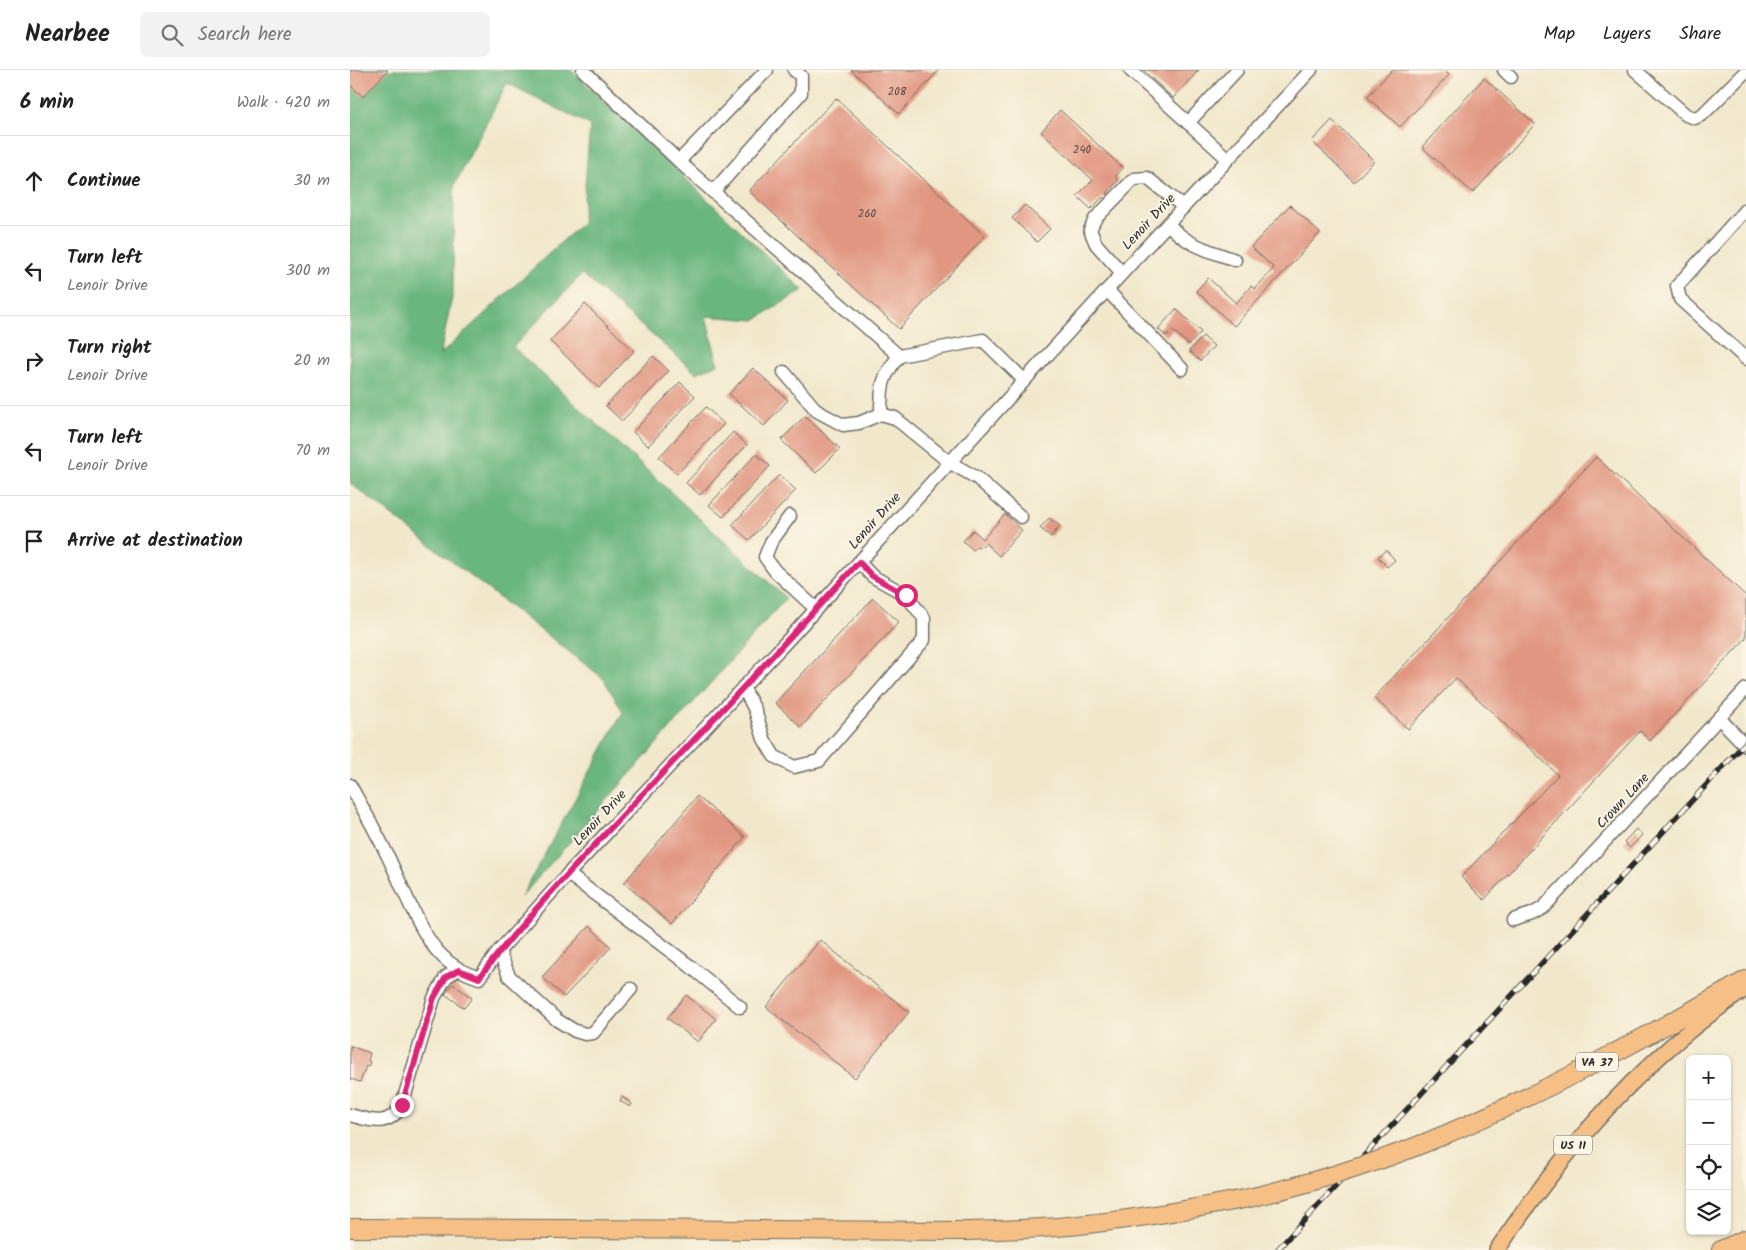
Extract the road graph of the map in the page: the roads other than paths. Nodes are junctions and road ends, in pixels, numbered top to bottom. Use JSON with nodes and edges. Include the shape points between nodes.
{"nodes":[{"id":1,"x":583,"y":70,"type":"edge"},
{"id":2,"x":767,"y":70,"type":"edge"},
{"id":3,"x":794,"y":70,"type":"edge"},
{"id":4,"x":1130,"y":70,"type":"edge"},
{"id":5,"x":1237,"y":70,"type":"edge"},
{"id":6,"x":1310,"y":70,"type":"edge"},
{"id":7,"x":1635,"y":70,"type":"edge"},
{"id":8,"x":1746,"y":71,"type":"edge"},
{"id":9,"x":1188,"y":123,"type":"junction"},
{"id":10,"x":1228,"y":159,"type":"junction"},
{"id":11,"x":679,"y":161,"type":"junction"},
{"id":12,"x":713,"y":192,"type":"junction"},
{"id":13,"x":1184,"y":207,"type":"junction"},
{"id":14,"x":1746,"y":209,"type":"edge"},
{"id":15,"x":1168,"y":224,"type":"junction"},
{"id":16,"x":1235,"y":260,"type":"dead end"},
{"id":17,"x":1122,"y":273,"type":"junction"},
{"id":18,"x":1107,"y":290,"type":"junction"},
{"id":19,"x":899,"y":356,"type":"junction"},
{"id":20,"x":1746,"y":359,"type":"edge"},
{"id":21,"x":1182,"y":369,"type":"dead end"},
{"id":22,"x":784,"y":372,"type":"dead end"},
{"id":23,"x":1024,"y":380,"type":"junction"},
{"id":24,"x":881,"y":414,"type":"junction"},
{"id":25,"x":949,"y":462,"type":"junction"},
{"id":26,"x":790,"y":516,"type":"dead end"},
{"id":27,"x":1021,"y":517,"type":"dead end"},
{"id":28,"x":859,"y":562,"type":"junction"},
{"id":29,"x":816,"y":608,"type":"junction"},
{"id":30,"x":743,"y":687,"type":"junction"},
{"id":31,"x":1746,"y":689,"type":"edge"},
{"id":32,"x":1719,"y":718,"type":"junction"},
{"id":33,"x":1746,"y":746,"type":"edge"},
{"id":34,"x":350,"y":785,"type":"edge"},
{"id":35,"x":568,"y":874,"type":"junction"},
{"id":36,"x":1513,"y":920,"type":"dead end"},
{"id":37,"x":499,"y":951,"type":"junction"},
{"id":38,"x":459,"y":970,"type":"junction"},
{"id":39,"x":1746,"y":980,"type":"edge"},
{"id":40,"x":1746,"y":988,"type":"edge"},
{"id":41,"x":631,"y":989,"type":"dead end"},
{"id":42,"x":740,"y":1007,"type":"dead end"},
{"id":43,"x":350,"y":1115,"type":"edge"},
{"id":44,"x":350,"y":1228,"type":"edge"},
{"id":45,"x":1746,"y":1239,"type":"edge"},
{"id":46,"x":1497,"y":1250,"type":"edge"},
{"id":47,"x":1721,"y":1250,"type":"edge"}],
"edges":[{"from":1,"to":11,"type":"street"},
{"from":2,"to":11,"type":"street"},
{"from":3,"to":12,"type":"street","via":[[800,76],[801,93]]},
{"from":4,"to":9,"type":"street"},
{"from":5,"to":9,"type":"street"},
{"from":6,"to":10,"type":"street","name":"Lenoir Drive"},
{"from":7,"to":8,"type":"street","via":[[1686,115],[1695,118]]},
{"from":9,"to":10,"type":"street"},
{"from":10,"to":13,"type":"street","name":"Lenoir Drive"},
{"from":11,"to":12,"type":"street"},
{"from":12,"to":19,"type":"street"},
{"from":13,"to":15,"type":"street","name":"Lenoir Drive"},
{"from":13,"to":17,"type":"street","via":[[1147,178],[1134,180],[1096,219],[1090,230],[1096,244]]},
{"from":14,"to":20,"type":"street","via":[[1677,286],[1680,299]]},
{"from":15,"to":16,"type":"street","via":[[1188,242]]},
{"from":15,"to":17,"type":"street","name":"Lenoir Drive"},
{"from":17,"to":18,"type":"street","name":"Lenoir Drive"},
{"from":18,"to":21,"type":"street"},
{"from":18,"to":23,"type":"street","name":"Lenoir Drive"},
{"from":19,"to":23,"type":"street","via":[[983,340]]},
{"from":19,"to":24,"type":"street","via":[[881,387]]},
{"from":22,"to":24,"type":"street","via":[[817,411],[843,426]]},
{"from":23,"to":25,"type":"street","name":"Lenoir Drive"},
{"from":24,"to":25,"type":"street","via":[[895,418]]},
{"from":25,"to":27,"type":"street","via":[[977,478]]},
{"from":25,"to":28,"type":"street","name":"Lenoir Drive"},
{"from":26,"to":29,"type":"street","via":[[771,542],[765,557],[775,571]]},
{"from":28,"to":29,"type":"street","name":"Lenoir Drive"},
{"from":28,"to":30,"type":"street","via":[[872,576],[906,595],[924,618],[924,640],[819,761],[794,767],[774,756]]},
{"from":29,"to":30,"type":"street","name":"Lenoir Drive"},
{"from":30,"to":35,"type":"street","name":"Lenoir Drive"},
{"from":31,"to":32,"type":"street","name":"Crown Lane"},
{"from":32,"to":33,"type":"street"},
{"from":32,"to":36,"type":"street","name":"Crown Lane","via":[[1543,908]]},
{"from":34,"to":38,"type":"street","name":"Lenoir Drive","via":[[420,923],[439,954]]},
{"from":35,"to":37,"type":"street","name":"Lenoir Drive"},
{"from":35,"to":42,"type":"street"},
{"from":37,"to":38,"type":"street","name":"Lenoir Drive","via":[[479,978]]},
{"from":37,"to":41,"type":"street","via":[[508,976],[557,1020],[585,1034],[593,1033]]},
{"from":38,"to":43,"type":"street","via":[[446,977],[434,998],[398,1113],[382,1121]]},
{"from":39,"to":44,"type":"highway","number":"VA 37","bridge":true,"via":[[1545,1088],[1444,1135],[1291,1188],[1185,1211],[1029,1230]]},
{"from":40,"to":46,"type":"main road","number":"US 11","via":[[1682,1035],[1597,1118],[1540,1188]]},
{"from":45,"to":47,"type":"highway"}]}
